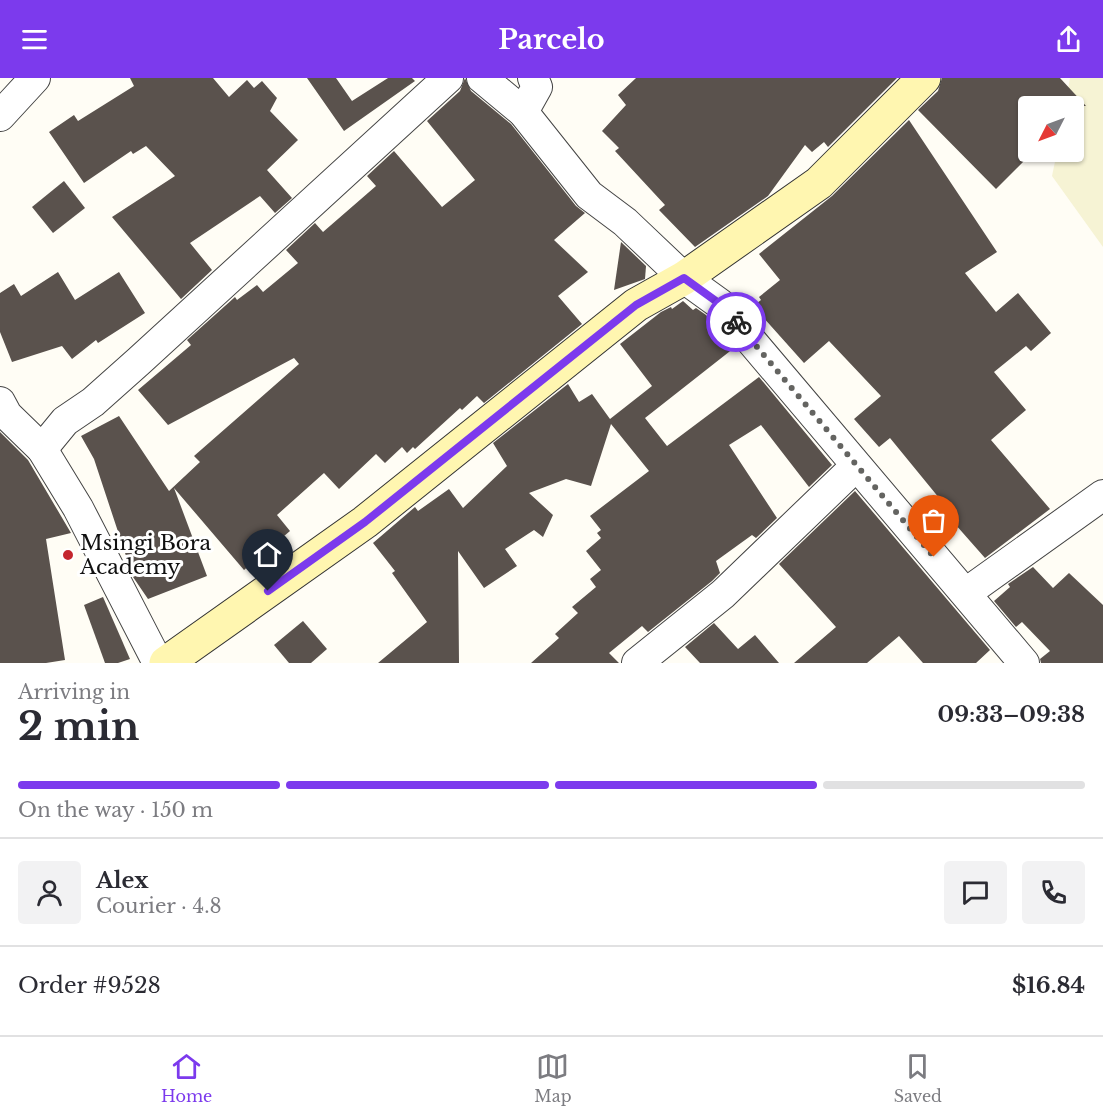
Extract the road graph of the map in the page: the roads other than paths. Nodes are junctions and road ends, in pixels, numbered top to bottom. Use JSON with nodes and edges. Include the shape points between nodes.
{"nodes":[{"id":1,"x":35,"y":78,"type":"edge"},
{"id":2,"x":448,"y":78,"type":"edge"},
{"id":3,"x":482,"y":78,"type":"edge"},
{"id":4,"x":533,"y":78,"type":"edge"},
{"id":5,"x":924,"y":78,"type":"edge"},
{"id":6,"x":523,"y":112,"type":"junction"},
{"id":7,"x":0,"y":116,"type":"edge"},
{"id":8,"x":684,"y":278,"type":"junction"},
{"id":9,"x":0,"y":402,"type":"edge"},
{"id":10,"x":42,"y":449,"type":"junction"},
{"id":11,"x":856,"y":466,"type":"junction"},
{"id":12,"x":1103,"y":495,"type":"edge"},
{"id":13,"x":966,"y":593,"type":"junction"},
{"id":14,"x":158,"y":663,"type":"edge"},
{"id":15,"x":166,"y":663,"type":"edge"},
{"id":16,"x":637,"y":663,"type":"edge"},
{"id":17,"x":1024,"y":663,"type":"edge"}],
"edges":[{"from":1,"to":7,"type":"street"},
{"from":2,"to":10,"type":"street","via":[[140,361],[65,421]]},
{"from":3,"to":6,"type":"street"},
{"from":4,"to":6,"type":"street","via":[[537,87]]},
{"from":5,"to":8,"type":"street","via":[[819,183]]},
{"from":6,"to":8,"type":"street","via":[[589,195],[625,222]]},
{"from":8,"to":11,"type":"street","via":[[720,304]]},
{"from":8,"to":15,"type":"street","via":[[636,305],[365,522]]},
{"from":9,"to":10,"type":"street","via":[[7,415]]},
{"from":10,"to":14,"type":"street","via":[[78,508]]},
{"from":11,"to":13,"type":"street"},
{"from":11,"to":16,"type":"street","via":[[723,594]]},
{"from":12,"to":13,"type":"street"},
{"from":13,"to":17,"type":"street"}]}
